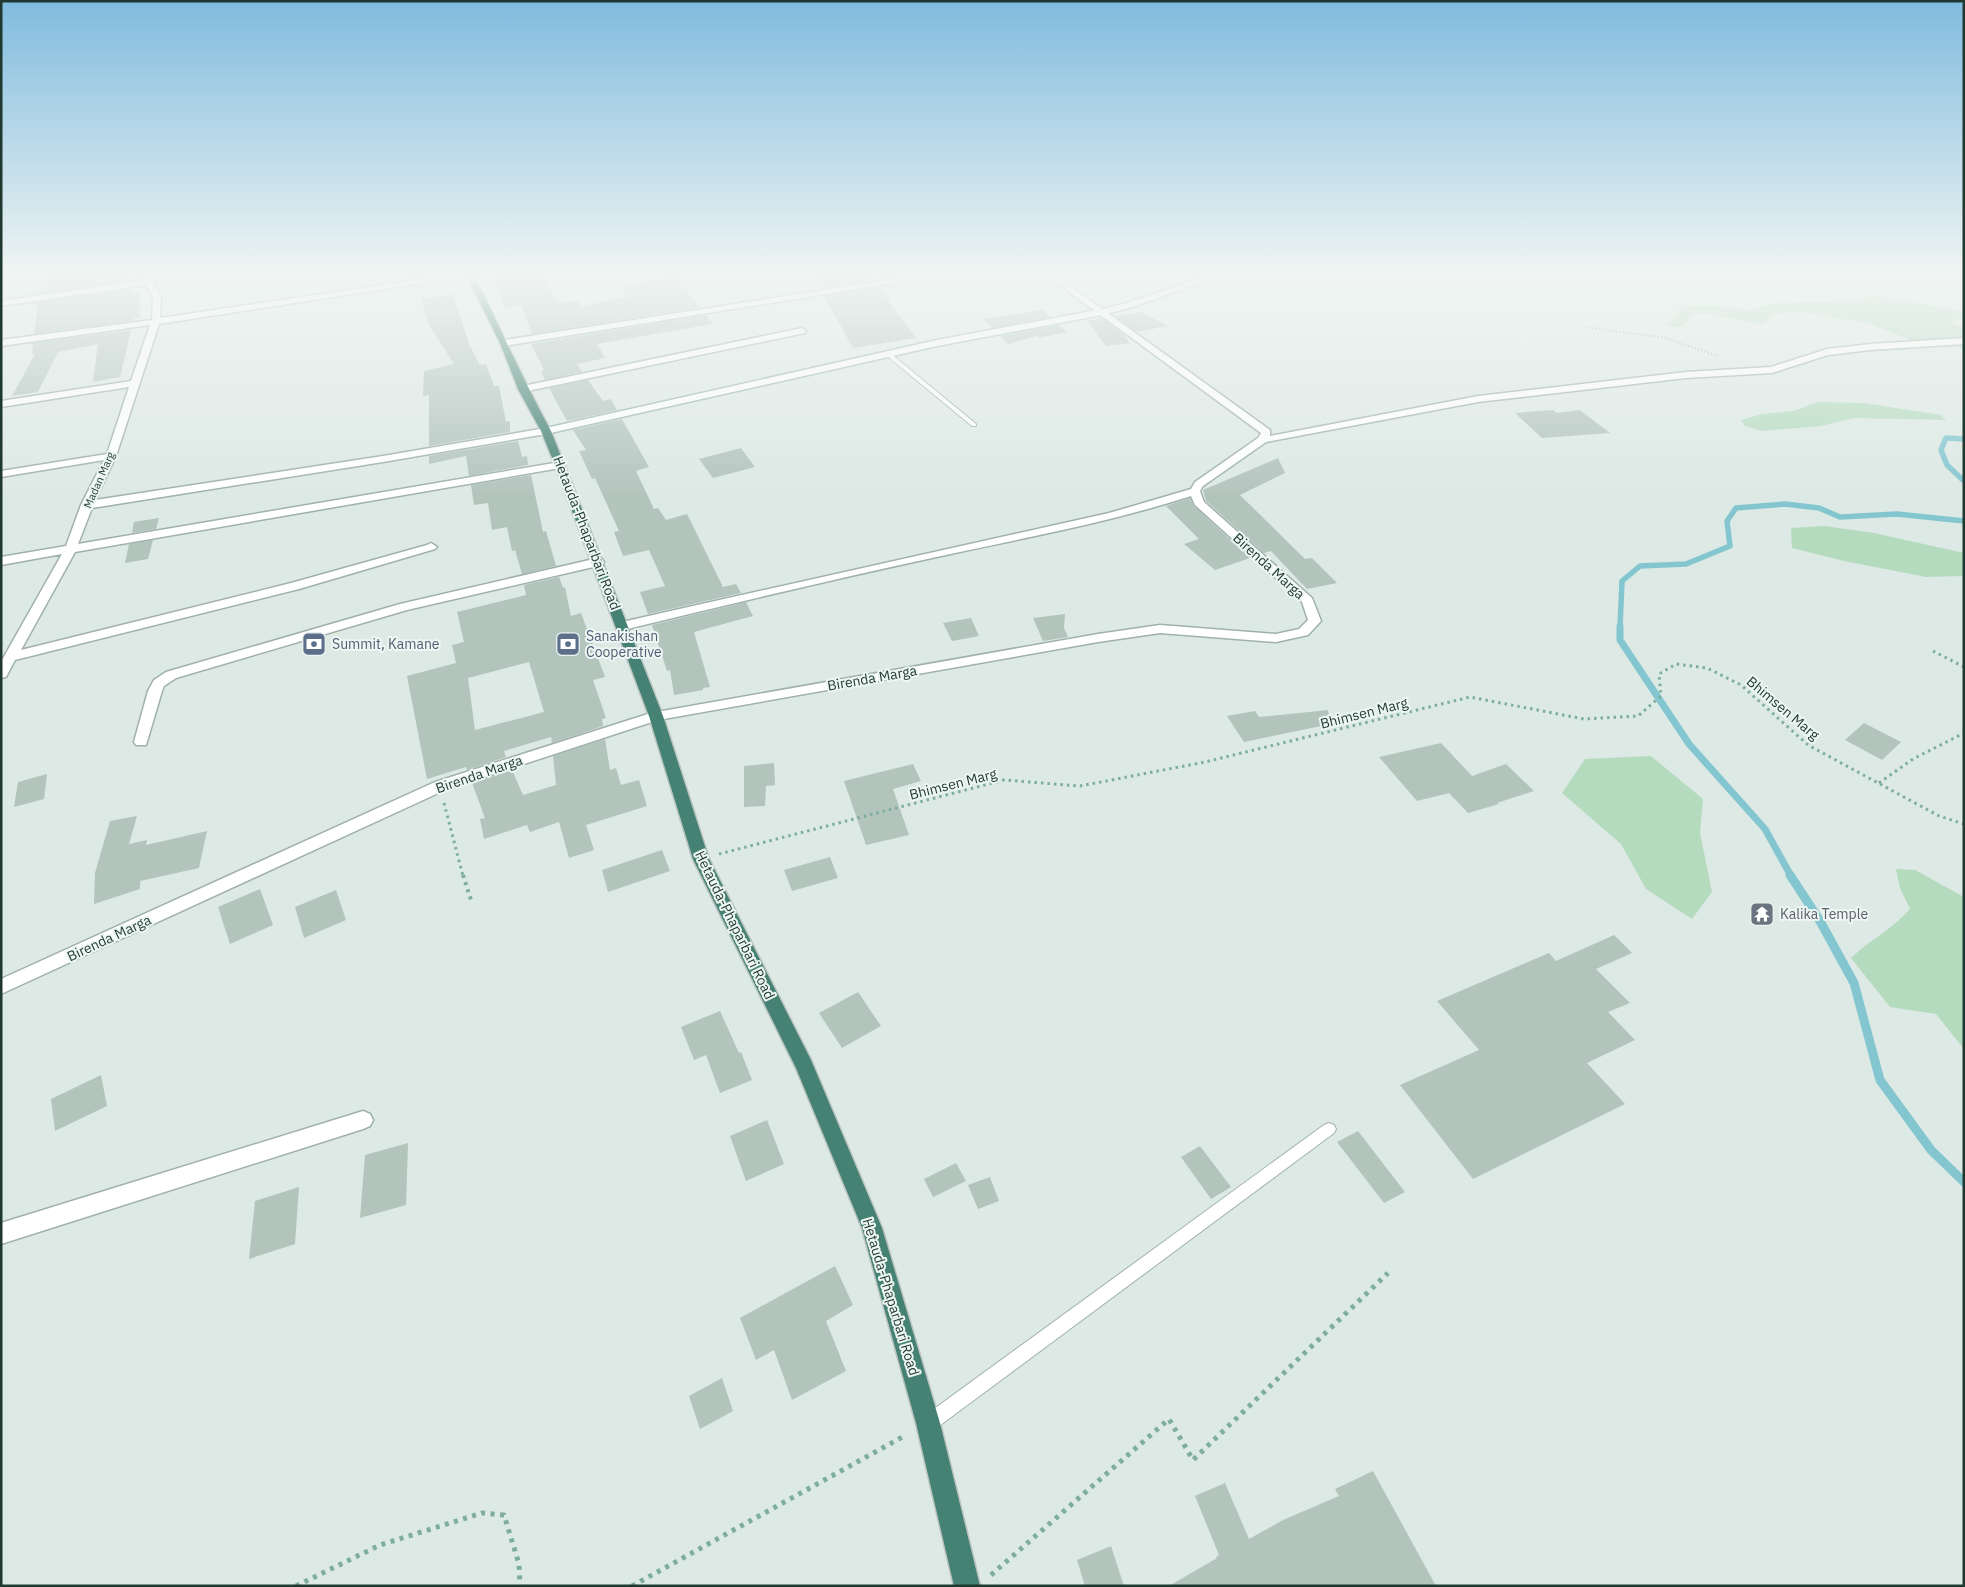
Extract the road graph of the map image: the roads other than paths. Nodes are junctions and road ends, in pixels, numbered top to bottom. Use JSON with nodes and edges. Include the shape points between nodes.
{"nodes":[{"id":1,"x":146,"y":349,"type":"edge"},
{"id":2,"x":507,"y":349,"type":"edge"},
{"id":3,"x":714,"y":349,"type":"edge"},
{"id":4,"x":910,"y":349,"type":"edge"},
{"id":5,"x":1153,"y":349,"type":"edge"},
{"id":6,"x":1853,"y":349,"type":"edge"},
{"id":7,"x":888,"y":354,"type":"junction"},
{"id":8,"x":135,"y":384,"type":"junction"},
{"id":9,"x":523,"y":388,"type":"junction"},
{"id":10,"x":1,"y":404,"type":"edge"},
{"id":11,"x":974,"y":425,"type":"dead end"},
{"id":12,"x":546,"y":430,"type":"junction"},
{"id":13,"x":1263,"y":440,"type":"junction"},
{"id":14,"x":111,"y":456,"type":"junction"},
{"id":15,"x":560,"y":465,"type":"junction"},
{"id":16,"x":1,"y":474,"type":"edge"},
{"id":17,"x":1195,"y":491,"type":"junction"},
{"id":18,"x":87,"y":505,"type":"junction"},
{"id":19,"x":431,"y":547,"type":"dead end"},
{"id":20,"x":70,"y":550,"type":"junction"},
{"id":21,"x":1,"y":561,"type":"edge"},
{"id":22,"x":598,"y":562,"type":"junction"},
{"id":23,"x":623,"y":626,"type":"junction"},
{"id":24,"x":11,"y":657,"type":"junction"},
{"id":25,"x":1,"y":674,"type":"edge"},
{"id":26,"x":656,"y":716,"type":"junction"},
{"id":27,"x":140,"y":742,"type":"dead end"},
{"id":28,"x":1,"y":988,"type":"edge"},
{"id":29,"x":363,"y":1120,"type":"dead end"},
{"id":30,"x":1329,"y":1129,"type":"dead end"},
{"id":31,"x":1,"y":1234,"type":"edge"},
{"id":32,"x":928,"y":1423,"type":"junction"},
{"id":33,"x":967,"y":1586,"type":"edge"}],
"edges":[{"from":1,"to":8,"type":"street","name":"Madan Marg"},
{"from":2,"to":9,"type":"highway","name":"Hetauda-Phaparbari Road"},
{"from":3,"to":9,"type":"street"},
{"from":4,"to":7,"type":"street"},
{"from":5,"to":13,"type":"street","via":[[1266,432]]},
{"from":6,"to":13,"type":"street","via":[[1828,352],[1772,370],[1686,375],[1478,399]]},
{"from":7,"to":11,"type":"lane"},
{"from":7,"to":12,"type":"street"},
{"from":8,"to":10,"type":"street"},
{"from":8,"to":14,"type":"street","name":"Madan Marg"},
{"from":9,"to":12,"type":"highway","name":"Hetauda-Phaparbari Road"},
{"from":12,"to":15,"type":"highway","name":"Hetauda-Phaparbari Road"},
{"from":12,"to":18,"type":"street"},
{"from":13,"to":17,"type":"street","via":[[1199,484]]},
{"from":14,"to":16,"type":"street"},
{"from":14,"to":18,"type":"street","name":"Madan Marg"},
{"from":15,"to":20,"type":"street"},
{"from":15,"to":22,"type":"highway","name":"Hetauda-Phaparbari Road"},
{"from":17,"to":23,"type":"street","via":[[1103,517]]},
{"from":17,"to":26,"type":"street","name":"Birenda Marga","via":[[1199,503],[1308,601],[1315,621],[1303,632],[1276,638],[1160,629]]},
{"from":18,"to":20,"type":"street","name":"Madan Marg"},
{"from":19,"to":24,"type":"street","via":[[295,586]]},
{"from":20,"to":21,"type":"street"},
{"from":20,"to":24,"type":"street","name":"Madan Marg"},
{"from":22,"to":23,"type":"highway","name":"Hetauda-Phaparbari Road"},
{"from":22,"to":27,"type":"street","via":[[404,607],[171,675],[159,683],[155,691]]},
{"from":23,"to":26,"type":"highway","name":"Hetauda-Phaparbari Road"},
{"from":24,"to":25,"type":"street","name":"Madan Marg"},
{"from":26,"to":28,"type":"street","name":"Birenda Marga","via":[[440,786]]},
{"from":26,"to":32,"type":"highway","name":"Hetauda-Phaparbari Road","via":[[701,859],[804,1066],[872,1228]]},
{"from":29,"to":31,"type":"street"},
{"from":30,"to":32,"type":"lane"},
{"from":32,"to":33,"type":"highway","name":"Hetauda-Phaparbari Road"}]}
